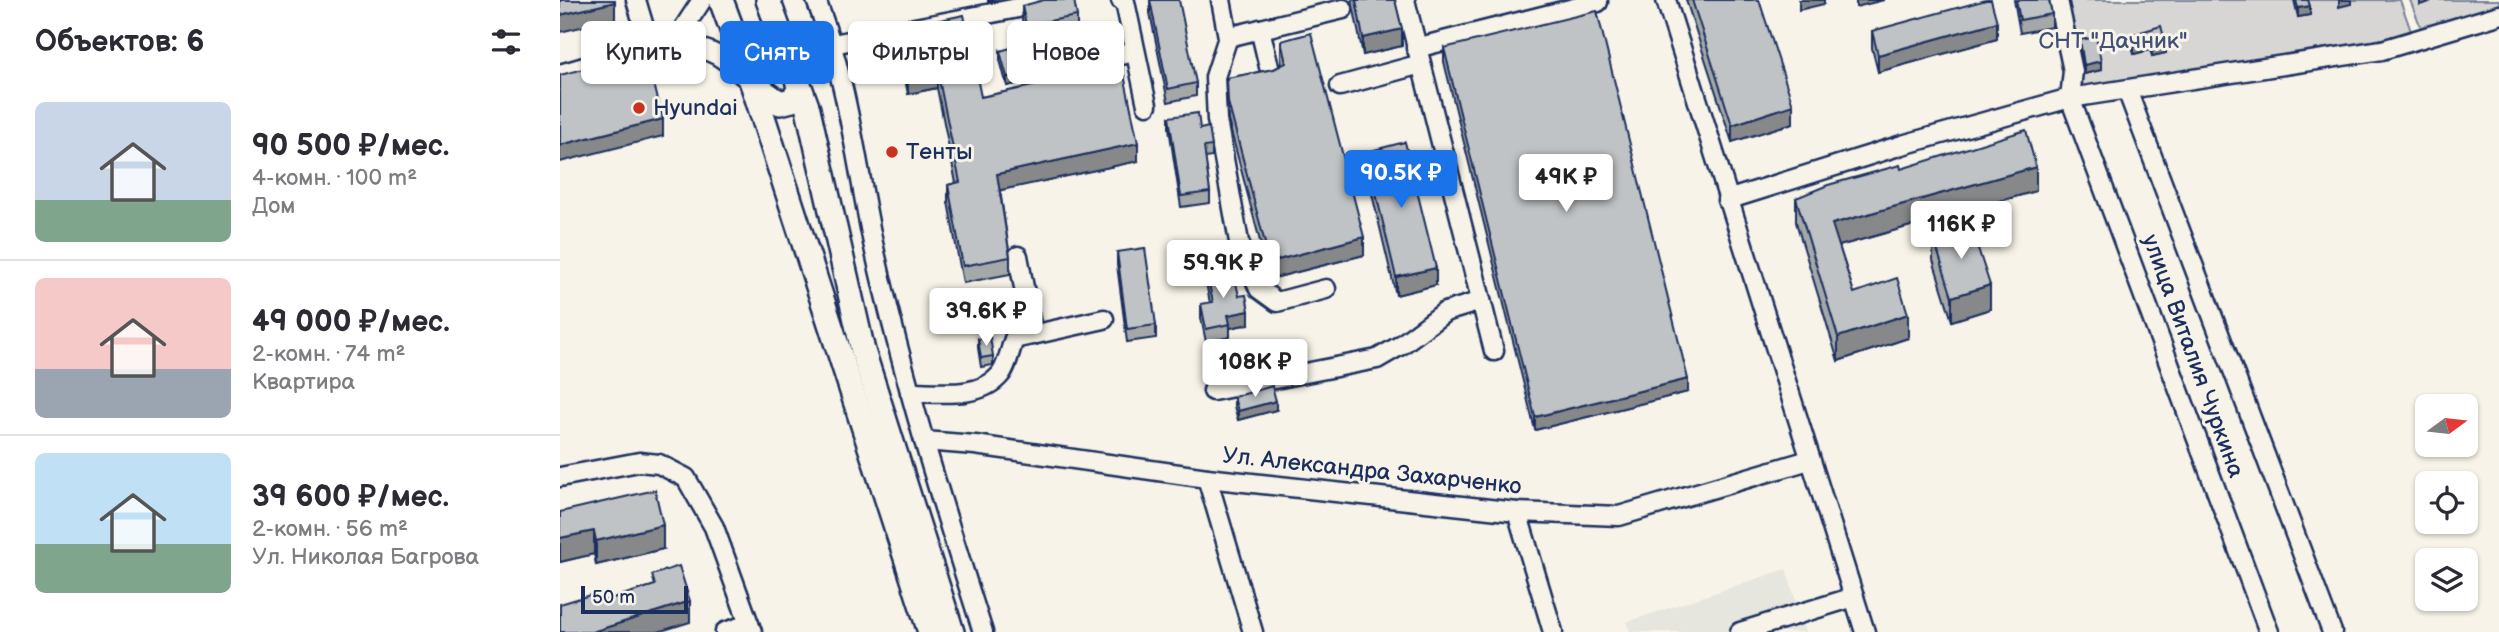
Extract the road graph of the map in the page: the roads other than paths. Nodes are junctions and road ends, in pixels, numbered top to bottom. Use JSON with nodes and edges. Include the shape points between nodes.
{"nodes":[{"id":1,"x":636,"y":0,"type":"edge"},
{"id":2,"x":702,"y":0,"type":"edge"},
{"id":3,"x":721,"y":0,"type":"edge"},
{"id":4,"x":768,"y":0,"type":"edge"},
{"id":5,"x":816,"y":0,"type":"edge"},
{"id":6,"x":1059,"y":0,"type":"edge"},
{"id":7,"x":1221,"y":0,"type":"edge"},
{"id":8,"x":1405,"y":0,"type":"edge"},
{"id":9,"x":1666,"y":0,"type":"edge"},
{"id":10,"x":2058,"y":0,"type":"edge"},
{"id":11,"x":1124,"y":1,"type":"edge"},
{"id":12,"x":1598,"y":2,"type":"dead end"},
{"id":13,"x":1314,"y":8,"type":"edge"},
{"id":14,"x":1343,"y":9,"type":"dead end"},
{"id":15,"x":2499,"y":15,"type":"edge"},
{"id":16,"x":642,"y":21,"type":"edge"},
{"id":17,"x":690,"y":21,"type":"edge"},
{"id":18,"x":729,"y":21,"type":"edge"},
{"id":19,"x":776,"y":21,"type":"edge"},
{"id":20,"x":824,"y":21,"type":"edge"},
{"id":21,"x":1261,"y":29,"type":"junction"},
{"id":22,"x":1228,"y":37,"type":"junction"},
{"id":23,"x":834,"y":44,"type":"edge"},
{"id":24,"x":834,"y":49,"type":"edge"},
{"id":25,"x":1135,"y":52,"type":"junction"},
{"id":26,"x":1124,"y":54,"type":"edge"},
{"id":27,"x":1419,"y":56,"type":"junction"},
{"id":28,"x":581,"y":68,"type":"edge"},
{"id":29,"x":560,"y":74,"type":"edge"},
{"id":30,"x":1271,"y":75,"type":"edge"},
{"id":31,"x":751,"y":84,"type":"edge"},
{"id":32,"x":752,"y":84,"type":"edge"},
{"id":33,"x":798,"y":84,"type":"edge"},
{"id":34,"x":800,"y":84,"type":"edge"},
{"id":35,"x":1340,"y":86,"type":"dead end"},
{"id":36,"x":2127,"y":90,"type":"junction"},
{"id":37,"x":2070,"y":97,"type":"junction"},
{"id":38,"x":1147,"y":105,"type":"dead end"},
{"id":39,"x":1727,"y":200,"type":"junction"},
{"id":40,"x":1018,"y":256,"type":"dead end"},
{"id":41,"x":1326,"y":289,"type":"dead end"},
{"id":42,"x":1481,"y":301,"type":"junction"},
{"id":43,"x":1104,"y":319,"type":"dead end"},
{"id":44,"x":1033,"y":335,"type":"junction"},
{"id":45,"x":1494,"y":351,"type":"dead end"},
{"id":46,"x":1213,"y":391,"type":"dead end"},
{"id":47,"x":910,"y":392,"type":"junction"},
{"id":48,"x":924,"y":441,"type":"junction"},
{"id":49,"x":1809,"y":460,"type":"junction"},
{"id":50,"x":560,"y":477,"type":"edge"},
{"id":51,"x":1207,"y":478,"type":"junction"},
{"id":52,"x":1517,"y":512,"type":"junction"},
{"id":53,"x":1854,"y":597,"type":"junction"},
{"id":54,"x":751,"y":628,"type":"edge"},
{"id":55,"x":725,"y":632,"type":"edge"},
{"id":56,"x":930,"y":632,"type":"edge"},
{"id":57,"x":952,"y":632,"type":"edge"},
{"id":58,"x":983,"y":632,"type":"edge"},
{"id":59,"x":1253,"y":632,"type":"edge"},
{"id":60,"x":1553,"y":632,"type":"edge"},
{"id":61,"x":1740,"y":632,"type":"edge"},
{"id":62,"x":1865,"y":632,"type":"edge"},
{"id":63,"x":2269,"y":632,"type":"edge"},
{"id":64,"x":2332,"y":632,"type":"edge"}],
"edges":[{"from":1,"to":16,"type":"street"},
{"from":2,"to":17,"type":"street"},
{"from":3,"to":18,"type":"main road"},
{"from":4,"to":19,"type":"main road"},
{"from":5,"to":20,"type":"street"},
{"from":6,"to":23,"type":"street"},
{"from":7,"to":22,"type":"street"},
{"from":8,"to":27,"type":"street"},
{"from":9,"to":39,"type":"street"},
{"from":10,"to":37,"type":"street","via":[[2073,71]]},
{"from":11,"to":25,"type":"street"},
{"from":12,"to":27,"type":"street"},
{"from":13,"to":14,"type":"street"},
{"from":13,"to":21,"type":"street"},
{"from":15,"to":36,"type":"street","via":[[2382,50]]},
{"from":21,"to":22,"type":"street"},
{"from":21,"to":30,"type":"street"},
{"from":22,"to":41,"type":"street","via":[[1215,77],[1239,242],[1259,289],[1277,302]]},
{"from":24,"to":47,"type":"street","via":[[873,244]]},
{"from":25,"to":26,"type":"street"},
{"from":25,"to":38,"type":"street"},
{"from":27,"to":35,"type":"street"},
{"from":27,"to":42,"type":"street"},
{"from":28,"to":29,"type":"street"},
{"from":31,"to":56,"type":"main road"},
{"from":32,"to":33,"type":"main road","via":[[780,103],[792,100]]},
{"from":34,"to":57,"type":"main road","via":[[863,351]]},
{"from":36,"to":37,"type":"street"},
{"from":36,"to":64,"type":"street"},
{"from":37,"to":39,"type":"street"},
{"from":37,"to":63,"type":"street","name":"улица Виталия Чуркина"},
{"from":39,"to":49,"type":"street"},
{"from":40,"to":44,"type":"street"},
{"from":42,"to":45,"type":"street"},
{"from":42,"to":46,"type":"street","via":[[1445,312],[1377,359]]},
{"from":43,"to":44,"type":"street"},
{"from":44,"to":47,"type":"street","via":[[1014,339],[1002,374],[985,387],[954,393]]},
{"from":47,"to":48,"type":"street"},
{"from":48,"to":51,"type":"street","name":"Ул. Александра Захарченко"},
{"from":48,"to":58,"type":"street"},
{"from":49,"to":52,"type":"street","name":"Ул. Александра Захарченко","via":[[1619,516]]},
{"from":49,"to":53,"type":"street"},
{"from":50,"to":54,"type":"street","via":[[639,462],[659,464],[686,478],[714,527]]},
{"from":51,"to":52,"type":"street","name":"Ул. Александра Захарченко"},
{"from":51,"to":59,"type":"street"},
{"from":52,"to":60,"type":"street"},
{"from":53,"to":61,"type":"street"},
{"from":53,"to":62,"type":"street"},
{"from":54,"to":55,"type":"street"}]}
